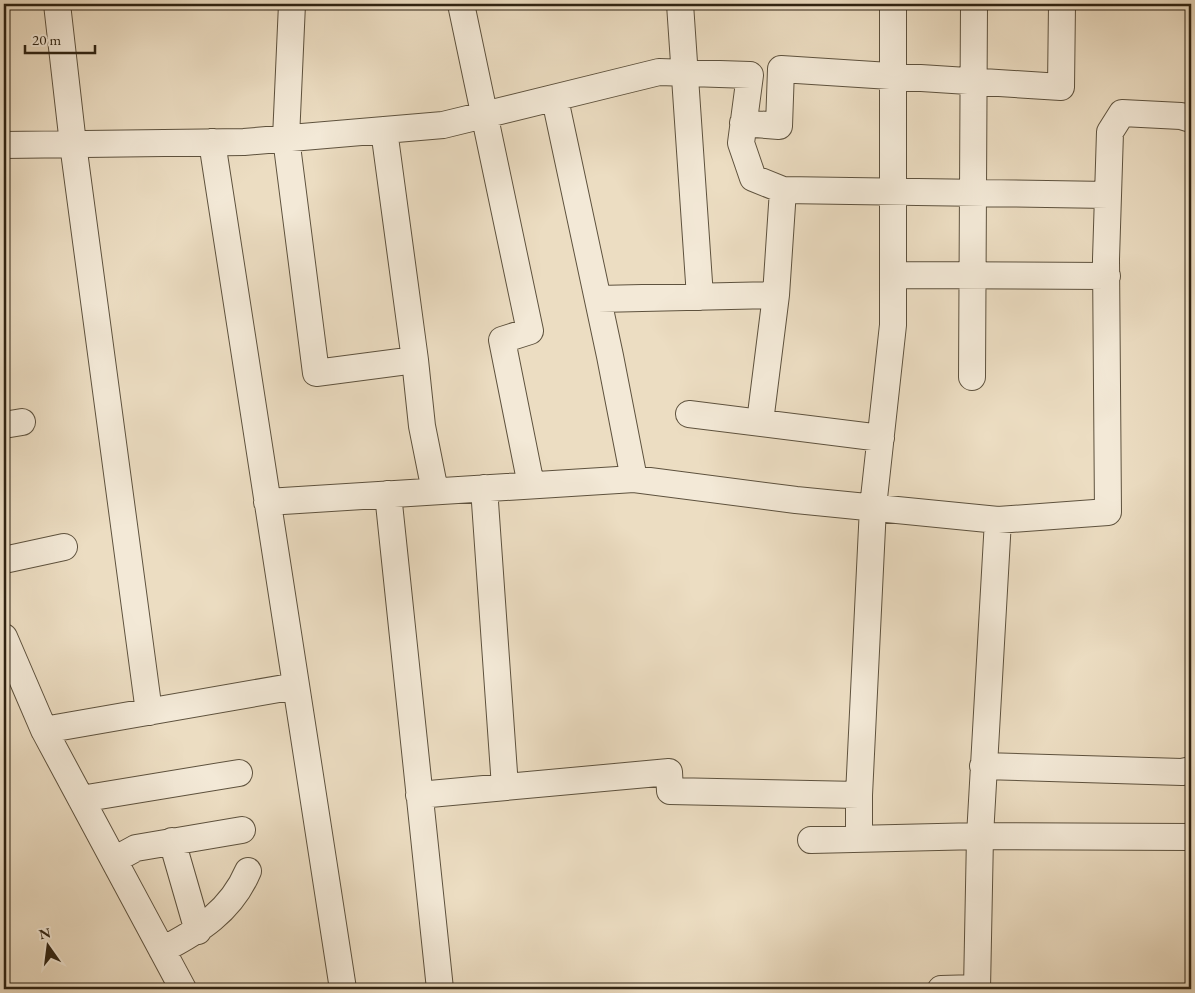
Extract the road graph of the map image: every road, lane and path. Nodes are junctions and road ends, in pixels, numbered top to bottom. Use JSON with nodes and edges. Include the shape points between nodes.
{"nodes":[{"id":1,"x":57,"y":4,"type":"edge"},
{"id":2,"x":292,"y":4,"type":"edge"},
{"id":3,"x":461,"y":4,"type":"edge"},
{"id":4,"x":680,"y":4,"type":"edge"},
{"id":5,"x":893,"y":4,"type":"edge"},
{"id":6,"x":974,"y":4,"type":"edge"},
{"id":7,"x":1062,"y":4,"type":"edge"},
{"id":8,"x":685,"y":73,"type":"junction"},
{"id":9,"x":893,"y":76,"type":"junction"},
{"id":10,"x":974,"y":82,"type":"junction"},
{"id":11,"x":555,"y":99,"type":"junction"},
{"id":12,"x":485,"y":116,"type":"junction"},
{"id":13,"x":1191,"y":119,"type":"edge"},
{"id":14,"x":743,"y":123,"type":"junction"},
{"id":15,"x":384,"y":130,"type":"junction"},
{"id":16,"x":286,"y":138,"type":"junction"},
{"id":17,"x":212,"y":142,"type":"junction"},
{"id":18,"x":73,"y":144,"type":"junction"},
{"id":19,"x":4,"y":145,"type":"edge"},
{"id":20,"x":783,"y":190,"type":"junction"},
{"id":21,"x":891,"y":192,"type":"junction"},
{"id":22,"x":973,"y":193,"type":"junction"},
{"id":23,"x":1108,"y":195,"type":"junction"},
{"id":24,"x":892,"y":276,"type":"junction"},
{"id":25,"x":973,"y":276,"type":"junction"},
{"id":26,"x":1106,"y":276,"type":"junction"},
{"id":27,"x":776,"y":295,"type":"junction"},
{"id":28,"x":700,"y":297,"type":"junction"},
{"id":29,"x":598,"y":299,"type":"junction"},
{"id":30,"x":416,"y":360,"type":"junction"},
{"id":31,"x":972,"y":376,"type":"dead end"},
{"id":32,"x":689,"y":414,"type":"dead end"},
{"id":33,"x":760,"y":422,"type":"junction"},
{"id":34,"x":881,"y":438,"type":"junction"},
{"id":35,"x":634,"y":479,"type":"junction"},
{"id":36,"x":531,"y":485,"type":"junction"},
{"id":37,"x":484,"y":488,"type":"junction"},
{"id":38,"x":435,"y":491,"type":"junction"},
{"id":39,"x":388,"y":494,"type":"junction"},
{"id":40,"x":267,"y":502,"type":"junction"},
{"id":41,"x":874,"y":507,"type":"junction"},
{"id":42,"x":998,"y":520,"type":"junction"},
{"id":43,"x":64,"y":547,"type":"dead end"},
{"id":44,"x":4,"y":560,"type":"edge"},
{"id":45,"x":4,"y":637,"type":"edge"},
{"id":46,"x":296,"y":686,"type":"junction"},
{"id":47,"x":149,"y":712,"type":"junction"},
{"id":48,"x":44,"y":730,"type":"junction"},
{"id":49,"x":983,"y":766,"type":"junction"},
{"id":50,"x":1191,"y":770,"type":"edge"},
{"id":51,"x":239,"y":773,"type":"dead end"},
{"id":52,"x":505,"y":787,"type":"junction"},
{"id":53,"x":420,"y":795,"type":"junction"},
{"id":54,"x":859,"y":795,"type":"junction"},
{"id":55,"x":81,"y":799,"type":"junction"},
{"id":56,"x":242,"y":830,"type":"dead end"},
{"id":57,"x":980,"y":836,"type":"junction"},
{"id":58,"x":1191,"y":837,"type":"edge"},
{"id":59,"x":859,"y":839,"type":"junction"},
{"id":60,"x":811,"y":840,"type":"dead end"},
{"id":61,"x":172,"y":842,"type":"junction"},
{"id":62,"x":114,"y":860,"type":"junction"},
{"id":63,"x":248,"y":871,"type":"dead end"},
{"id":64,"x":198,"y":931,"type":"junction"},
{"id":65,"x":162,"y":950,"type":"junction"},
{"id":66,"x":183,"y":989,"type":"edge"},
{"id":67,"x":344,"y":989,"type":"edge"},
{"id":68,"x":440,"y":989,"type":"edge"},
{"id":69,"x":941,"y":989,"type":"edge"},
{"id":70,"x":977,"y":989,"type":"edge"}],
"edges":[{"from":1,"to":18,"type":"street"},
{"from":2,"to":16,"type":"street"},
{"from":3,"to":12,"type":"street"},
{"from":4,"to":8,"type":"street"},
{"from":5,"to":9,"type":"street"},
{"from":6,"to":10,"type":"street"},
{"from":7,"to":10,"type":"street","via":[[1061,87]]},
{"from":8,"to":11,"type":"street","via":[[659,72]]},
{"from":8,"to":14,"type":"street","via":[[750,75]]},
{"from":8,"to":28,"type":"street"},
{"from":9,"to":10,"type":"street"},
{"from":9,"to":14,"type":"street","via":[[781,69],[779,126]]},
{"from":9,"to":21,"type":"street"},
{"from":10,"to":22,"type":"street"},
{"from":11,"to":12,"type":"street"},
{"from":11,"to":29,"type":"street"},
{"from":12,"to":15,"type":"street","via":[[443,125]]},
{"from":12,"to":36,"type":"street","via":[[530,331],[502,340]]},
{"from":13,"to":23,"type":"street","via":[[1122,113],[1110,132]]},
{"from":14,"to":20,"type":"street","via":[[741,143],[753,178]]},
{"from":15,"to":16,"type":"street"},
{"from":15,"to":30,"type":"street"},
{"from":16,"to":17,"type":"street"},
{"from":16,"to":30,"type":"street","via":[[316,373]]},
{"from":17,"to":18,"type":"street"},
{"from":17,"to":40,"type":"street"},
{"from":18,"to":19,"type":"street"},
{"from":18,"to":47,"type":"street"},
{"from":20,"to":21,"type":"street"},
{"from":20,"to":27,"type":"street"},
{"from":21,"to":22,"type":"street"},
{"from":21,"to":24,"type":"street"},
{"from":22,"to":23,"type":"street"},
{"from":22,"to":25,"type":"street"},
{"from":23,"to":26,"type":"street"},
{"from":24,"to":25,"type":"street"},
{"from":24,"to":34,"type":"street","via":[[893,325]]},
{"from":25,"to":26,"type":"street"},
{"from":25,"to":31,"type":"street"},
{"from":26,"to":42,"type":"street","via":[[1108,512]]},
{"from":27,"to":28,"type":"street"},
{"from":27,"to":33,"type":"street"},
{"from":28,"to":29,"type":"street"},
{"from":29,"to":35,"type":"street"},
{"from":30,"to":38,"type":"street","via":[[422,426]]},
{"from":32,"to":33,"type":"street"},
{"from":33,"to":34,"type":"street"},
{"from":34,"to":41,"type":"street"},
{"from":35,"to":36,"type":"street"},
{"from":35,"to":41,"type":"street"},
{"from":36,"to":37,"type":"street"},
{"from":37,"to":38,"type":"street"},
{"from":37,"to":52,"type":"street"},
{"from":38,"to":39,"type":"street"},
{"from":39,"to":40,"type":"street"},
{"from":39,"to":53,"type":"street"},
{"from":40,"to":46,"type":"street"},
{"from":41,"to":42,"type":"street"},
{"from":41,"to":54,"type":"street"},
{"from":42,"to":49,"type":"street"},
{"from":43,"to":44,"type":"street"},
{"from":45,"to":48,"type":"street"},
{"from":46,"to":47,"type":"street"},
{"from":46,"to":67,"type":"street"},
{"from":47,"to":48,"type":"street"},
{"from":48,"to":55,"type":"street"},
{"from":49,"to":50,"type":"street"},
{"from":49,"to":57,"type":"street"},
{"from":51,"to":55,"type":"street"},
{"from":52,"to":53,"type":"street"},
{"from":52,"to":54,"type":"street","via":[[669,772],[670,791]]},
{"from":53,"to":68,"type":"street"},
{"from":54,"to":59,"type":"street"},
{"from":55,"to":62,"type":"street"},
{"from":56,"to":61,"type":"street"},
{"from":57,"to":58,"type":"street"},
{"from":57,"to":59,"type":"street"},
{"from":57,"to":70,"type":"street"},
{"from":59,"to":60,"type":"street"},
{"from":61,"to":62,"type":"street","via":[[136,848]]},
{"from":61,"to":64,"type":"street"},
{"from":62,"to":65,"type":"street"},
{"from":63,"to":64,"type":"street","via":[[224,909]]},
{"from":64,"to":65,"type":"street"},
{"from":65,"to":66,"type":"street"},
{"from":69,"to":70,"type":"street"}]}
